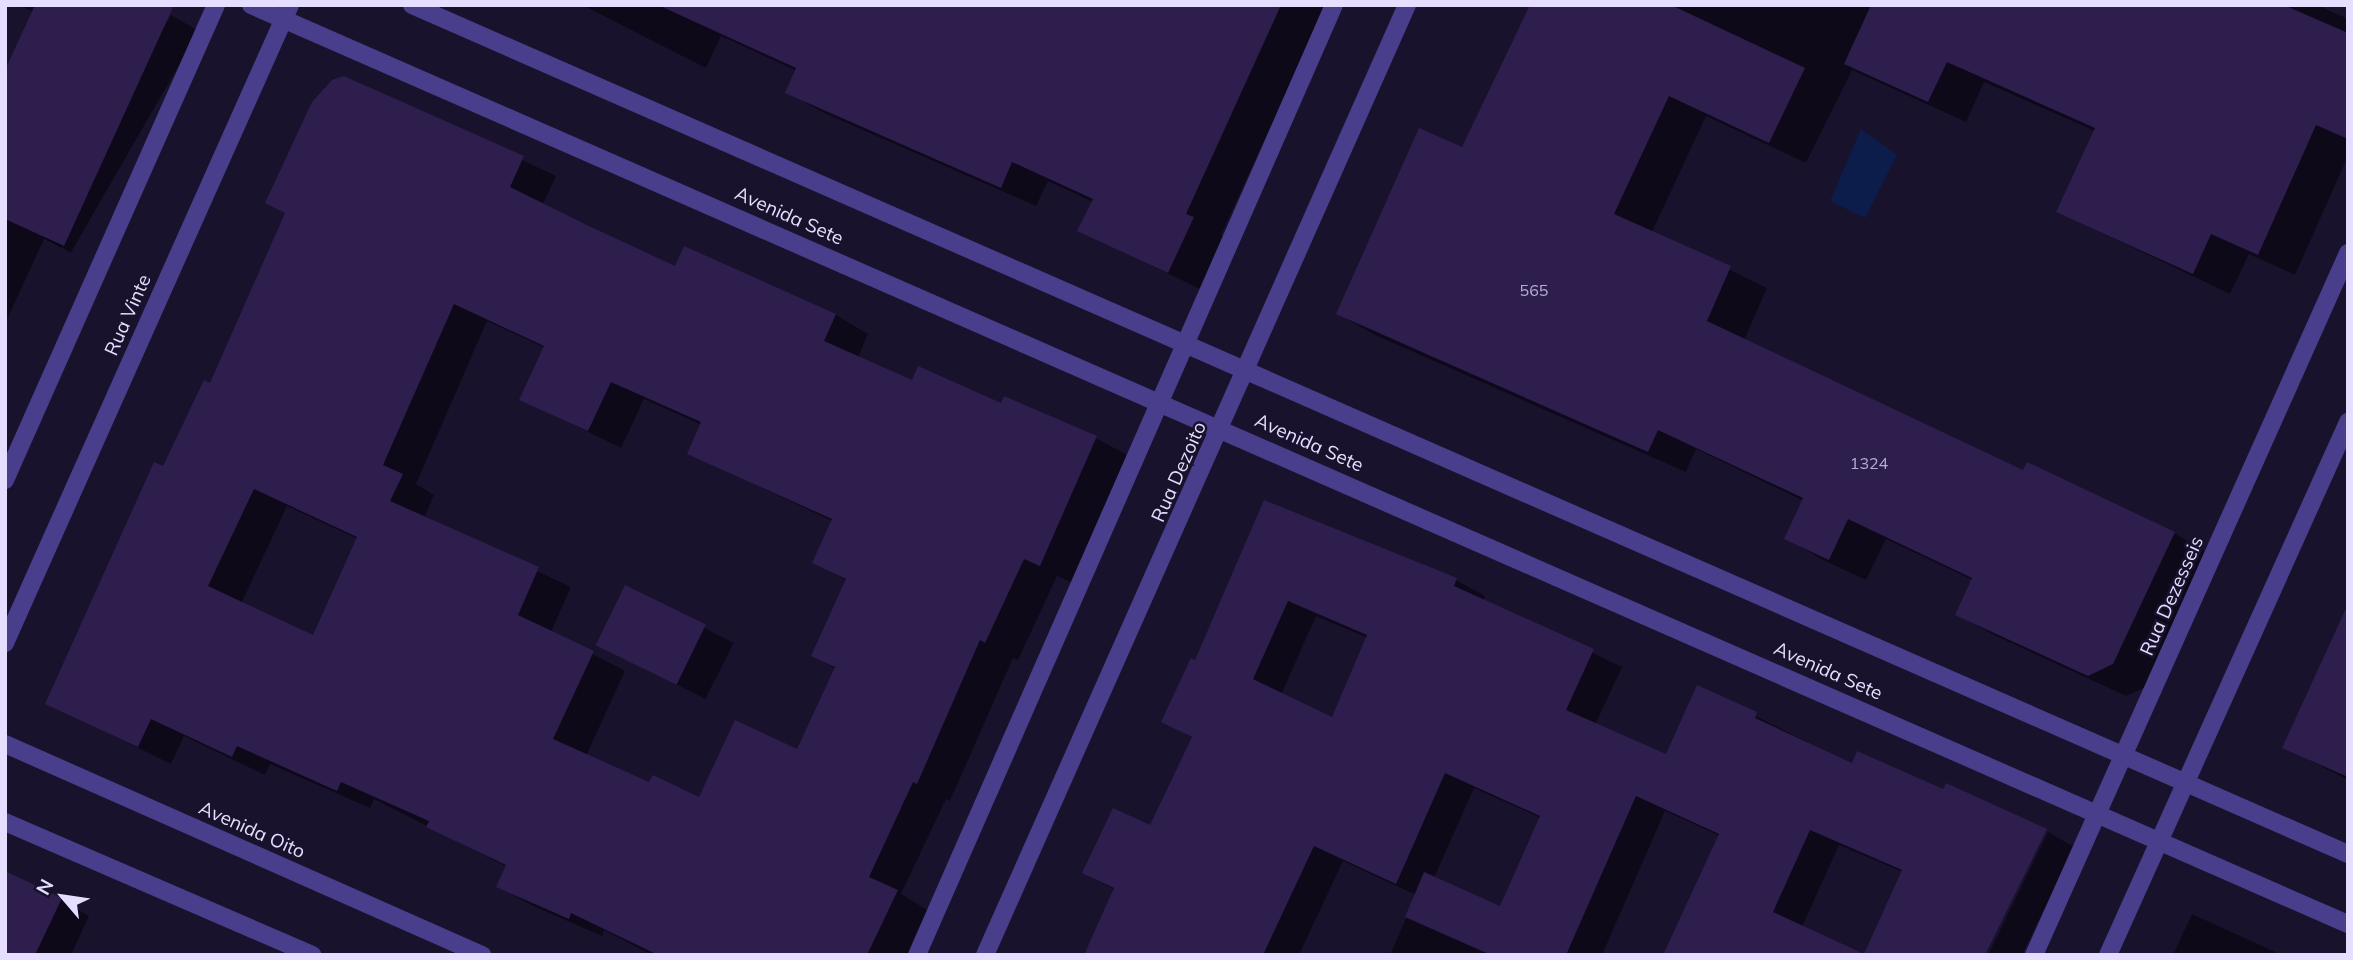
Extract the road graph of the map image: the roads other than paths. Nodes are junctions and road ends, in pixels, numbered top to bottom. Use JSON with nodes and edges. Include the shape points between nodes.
{"nodes":[{"id":1,"x":216,"y":5,"type":"edge"},
{"id":2,"x":251,"y":5,"type":"edge"},
{"id":3,"x":412,"y":5,"type":"edge"},
{"id":4,"x":1334,"y":5,"type":"edge"},
{"id":5,"x":1407,"y":5,"type":"edge"},
{"id":6,"x":287,"y":12,"type":"edge"},
{"id":7,"x":2348,"y":253,"type":"edge"},
{"id":8,"x":1186,"y":342,"type":"junction"},
{"id":9,"x":1248,"y":369,"type":"junction"},
{"id":10,"x":1163,"y":402,"type":"junction"},
{"id":11,"x":2348,"y":422,"type":"edge"},
{"id":12,"x":1222,"y":428,"type":"junction"},
{"id":13,"x":5,"y":480,"type":"edge"},
{"id":14,"x":5,"y":643,"type":"edge"},
{"id":15,"x":5,"y":744,"type":"edge"},
{"id":16,"x":2124,"y":755,"type":"junction"},
{"id":17,"x":2183,"y":781,"type":"junction"},
{"id":18,"x":2098,"y":813,"type":"junction"},
{"id":19,"x":5,"y":822,"type":"edge"},
{"id":20,"x":2159,"y":840,"type":"junction"},
{"id":21,"x":2348,"y":854,"type":"edge"},
{"id":22,"x":2348,"y":924,"type":"edge"},
{"id":23,"x":312,"y":955,"type":"edge"},
{"id":24,"x":482,"y":955,"type":"edge"},
{"id":25,"x":917,"y":955,"type":"edge"},
{"id":26,"x":985,"y":955,"type":"edge"},
{"id":27,"x":2034,"y":955,"type":"edge"},
{"id":28,"x":2108,"y":955,"type":"edge"}],
"edges":[{"from":1,"to":13,"type":"street"},
{"from":2,"to":6,"type":"street","name":"Avenida Sete"},
{"from":3,"to":8,"type":"street"},
{"from":4,"to":8,"type":"street"},
{"from":5,"to":9,"type":"street","name":"Rua Dezoito"},
{"from":6,"to":10,"type":"street","name":"Avenida Sete"},
{"from":6,"to":14,"type":"street","name":"Rua Vinte"},
{"from":7,"to":16,"type":"street","name":"Rua Dezesseis"},
{"from":8,"to":9,"type":"street"},
{"from":8,"to":10,"type":"street"},
{"from":9,"to":12,"type":"street","name":"Rua Dezoito"},
{"from":9,"to":16,"type":"street"},
{"from":10,"to":12,"type":"street","name":"Avenida Sete"},
{"from":10,"to":25,"type":"street"},
{"from":11,"to":17,"type":"street"},
{"from":12,"to":18,"type":"street","name":"Avenida Sete"},
{"from":12,"to":26,"type":"street","name":"Rua Dezoito"},
{"from":15,"to":24,"type":"street","name":"Avenida Oito"},
{"from":16,"to":17,"type":"street"},
{"from":16,"to":18,"type":"street","name":"Rua Dezesseis"},
{"from":17,"to":20,"type":"street"},
{"from":17,"to":21,"type":"street"},
{"from":18,"to":20,"type":"street","name":"Avenida Sete"},
{"from":18,"to":27,"type":"street","name":"Rua Dezesseis"},
{"from":19,"to":23,"type":"street"},
{"from":20,"to":22,"type":"street","name":"Avenida Sete"},
{"from":20,"to":28,"type":"street"}]}
